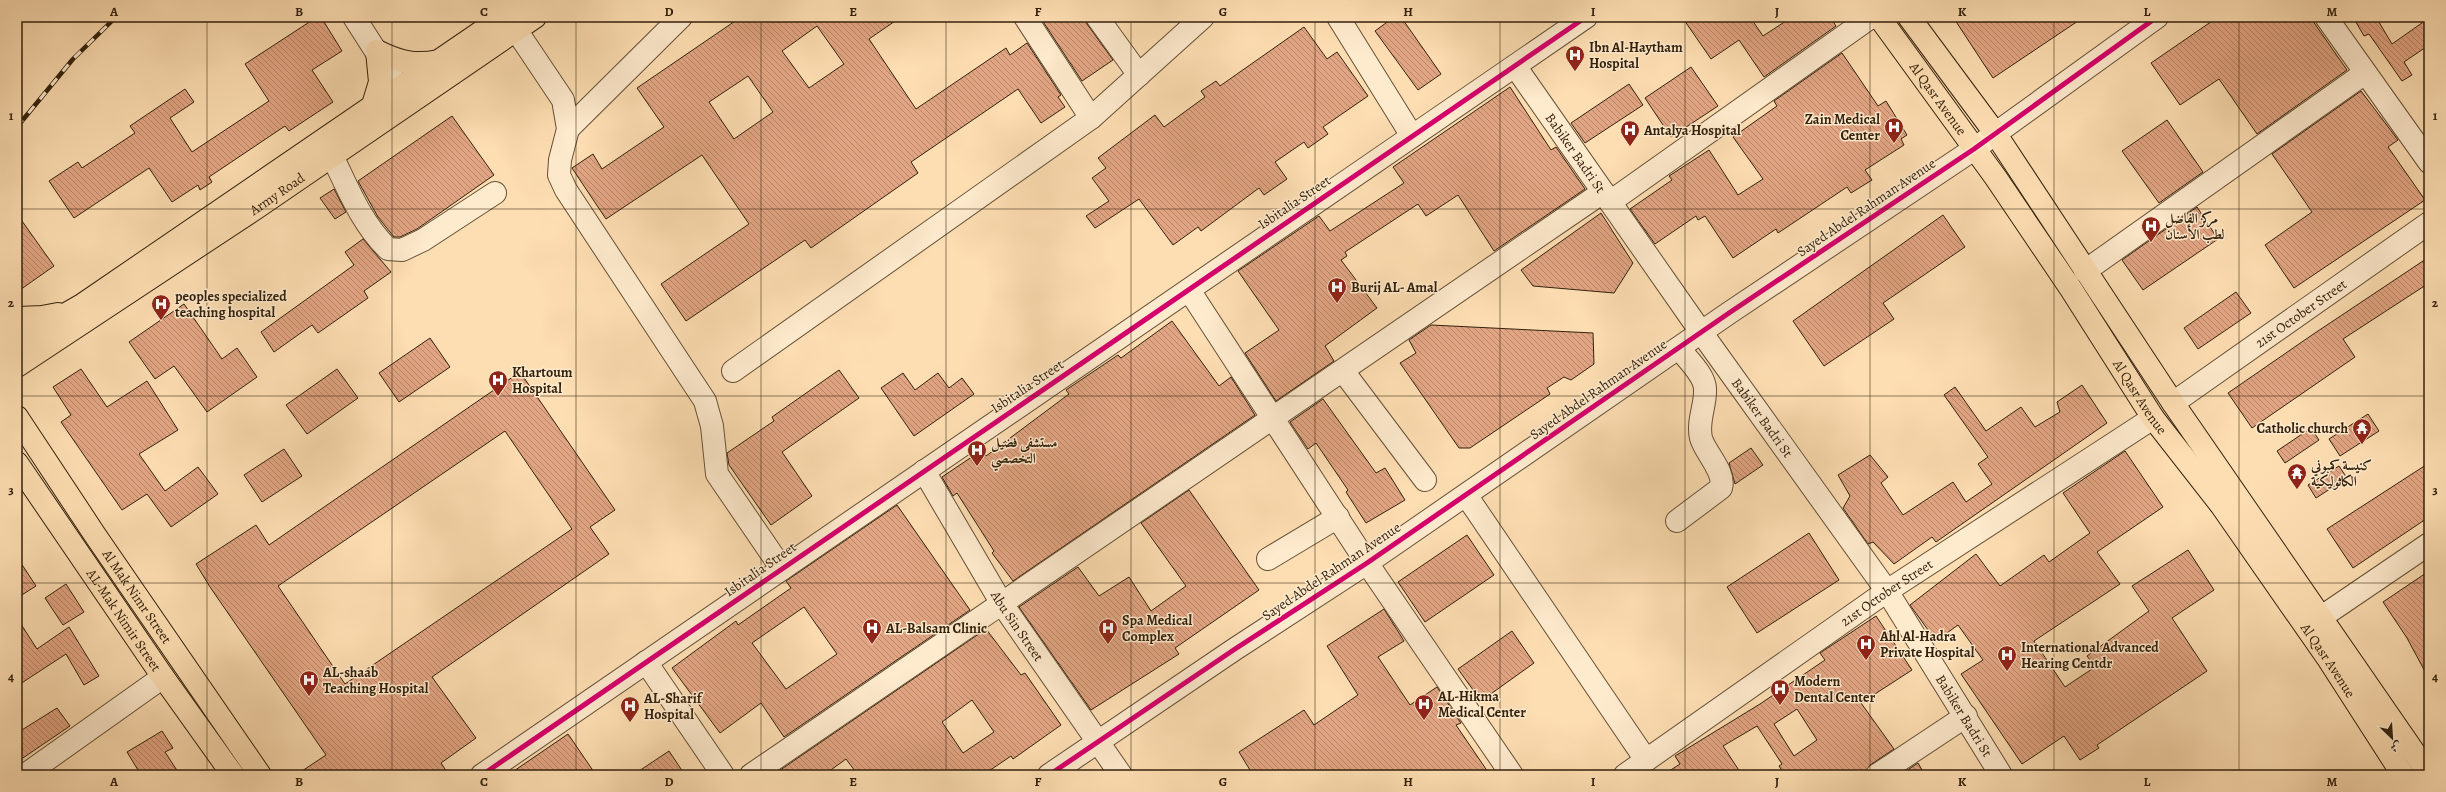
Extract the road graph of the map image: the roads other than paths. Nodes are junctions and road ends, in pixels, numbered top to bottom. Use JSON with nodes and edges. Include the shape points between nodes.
{"nodes":[{"id":1,"x":354,"y":17,"type":"edge"},
{"id":2,"x":535,"y":17,"type":"edge"},
{"id":3,"x":681,"y":17,"type":"edge"},
{"id":4,"x":1025,"y":17,"type":"edge"},
{"id":5,"x":1097,"y":17,"type":"edge"},
{"id":6,"x":1203,"y":17,"type":"edge"},
{"id":7,"x":1338,"y":17,"type":"edge"},
{"id":8,"x":1586,"y":17,"type":"edge"},
{"id":9,"x":1872,"y":17,"type":"edge"},
{"id":10,"x":1879,"y":17,"type":"edge"},
{"id":11,"x":1909,"y":17,"type":"edge"},
{"id":12,"x":2156,"y":17,"type":"edge"},
{"id":13,"x":2326,"y":17,"type":"edge"},
{"id":14,"x":510,"y":23,"type":"edge"},
{"id":15,"x":377,"y":51,"type":"junction"},
{"id":16,"x":440,"y":60,"type":"junction"},
{"id":17,"x":1515,"y":66,"type":"junction"},
{"id":18,"x":2366,"y":73,"type":"junction"},
{"id":19,"x":1139,"y":75,"type":"junction"},
{"id":20,"x":405,"y":95,"type":"junction"},
{"id":21,"x":373,"y":105,"type":"junction"},
{"id":22,"x":1091,"y":118,"type":"junction"},
{"id":23,"x":568,"y":129,"type":"junction"},
{"id":24,"x":1994,"y":133,"type":"junction"},
{"id":25,"x":1412,"y":136,"type":"junction"},
{"id":26,"x":328,"y":147,"type":"junction"},
{"id":27,"x":1974,"y":149,"type":"junction"},
{"id":28,"x":2429,"y":162,"type":"edge"},
{"id":29,"x":495,"y":193,"type":"dead end"},
{"id":30,"x":1607,"y":197,"type":"junction"},
{"id":31,"x":2429,"y":223,"type":"edge"},
{"id":32,"x":2085,"y":271,"type":"junction"},
{"id":33,"x":1189,"y":290,"type":"junction"},
{"id":34,"x":82,"y":306,"type":"junction"},
{"id":35,"x":17,"y":318,"type":"edge"},
{"id":36,"x":1701,"y":332,"type":"junction"},
{"id":37,"x":17,"y":342,"type":"edge"},
{"id":38,"x":1678,"y":348,"type":"junction"},
{"id":39,"x":17,"y":366,"type":"edge"},
{"id":40,"x":733,"y":371,"type":"dead end"},
{"id":41,"x":1343,"y":371,"type":"junction"},
{"id":42,"x":2173,"y":403,"type":"junction"},
{"id":43,"x":17,"y":417,"type":"edge"},
{"id":44,"x":1274,"y":418,"type":"junction"},
{"id":45,"x":2153,"y":418,"type":"junction"},
{"id":46,"x":17,"y":463,"type":"edge"},
{"id":47,"x":924,"y":471,"type":"junction"},
{"id":48,"x":1425,"y":480,"type":"dead end"},
{"id":49,"x":1466,"y":495,"type":"junction"},
{"id":50,"x":1338,"y":517,"type":"junction"},
{"id":51,"x":1677,"y":521,"type":"dead end"},
{"id":52,"x":2429,"y":544,"type":"edge"},
{"id":53,"x":1268,"y":559,"type":"dead end"},
{"id":54,"x":1367,"y":563,"type":"junction"},
{"id":55,"x":782,"y":569,"type":"junction"},
{"id":56,"x":1887,"y":591,"type":"junction"},
{"id":57,"x":1002,"y":604,"type":"junction"},
{"id":58,"x":2320,"y":618,"type":"junction"},
{"id":59,"x":646,"y":662,"type":"junction"},
{"id":60,"x":163,"y":677,"type":"junction"},
{"id":61,"x":1966,"y":716,"type":"junction"},
{"id":62,"x":1098,"y":742,"type":"junction"},
{"id":63,"x":1646,"y":760,"type":"junction"},
{"id":64,"x":2429,"y":774,"type":"edge"},
{"id":65,"x":25,"y":775,"type":"edge"},
{"id":66,"x":233,"y":775,"type":"edge"},
{"id":67,"x":260,"y":775,"type":"edge"},
{"id":68,"x":482,"y":775,"type":"edge"},
{"id":69,"x":723,"y":775,"type":"edge"},
{"id":70,"x":751,"y":775,"type":"edge"},
{"id":71,"x":1049,"y":775,"type":"edge"},
{"id":72,"x":1121,"y":775,"type":"edge"},
{"id":73,"x":1512,"y":775,"type":"edge"},
{"id":74,"x":1625,"y":775,"type":"edge"},
{"id":75,"x":1877,"y":775,"type":"edge"},
{"id":76,"x":2001,"y":775,"type":"edge"},
{"id":77,"x":2403,"y":775,"type":"edge"}],
"edges":[{"from":1,"to":15,"type":"street"},
{"from":2,"to":14,"type":"main road","name":"Army Road"},
{"from":3,"to":23,"type":"street"},
{"from":4,"to":22,"type":"street"},
{"from":5,"to":19,"type":"street"},
{"from":6,"to":19,"type":"street"},
{"from":7,"to":25,"type":"street"},
{"from":8,"to":17,"type":"street","name":"Isbitalia Street"},
{"from":9,"to":30,"type":"street"},
{"from":10,"to":27,"type":"main road","name":"Al Qasr Avenue"},
{"from":11,"to":24,"type":"main road","name":"Al Qasr Avenue"},
{"from":12,"to":24,"type":"street","name":"Sayed Abdel Rahman Avenue"},
{"from":13,"to":18,"type":"street"},
{"from":14,"to":16,"type":"main road","name":"Army Road"},
{"from":14,"to":20,"type":"main road","name":"Army Road"},
{"from":14,"to":23,"type":"street","via":[[563,100]]},
{"from":15,"to":16,"type":"main road","via":[[409,63],[422,64]]},
{"from":15,"to":20,"type":"street"},
{"from":15,"to":21,"type":"main road","via":[[380,82]]},
{"from":16,"to":20,"type":"main road","name":"Army Road"},
{"from":17,"to":25,"type":"street","name":"Isbitalia Street"},
{"from":17,"to":30,"type":"street","name":"Babiker Badri St"},
{"from":18,"to":28,"type":"street"},
{"from":18,"to":32,"type":"street"},
{"from":19,"to":22,"type":"street"},
{"from":20,"to":21,"type":"main road","name":"Army Road"},
{"from":20,"to":26,"type":"main road","name":"Army Road"},
{"from":21,"to":26,"type":"main road","name":"Army Road"},
{"from":22,"to":40,"type":"street"},
{"from":23,"to":55,"type":"street","via":[[559,175],[566,190],[705,401],[712,426],[717,474]]},
{"from":24,"to":27,"type":"street","name":"Sayed Abdel Rahman Avenue"},
{"from":24,"to":32,"type":"main road","name":"Al Qasr Avenue"},
{"from":25,"to":33,"type":"street","name":"Isbitalia Street"},
{"from":26,"to":29,"type":"street","via":[[363,218],[388,249],[402,250],[423,240]]},
{"from":26,"to":34,"type":"main road","name":"Army Road"},
{"from":26,"to":39,"type":"main road","name":"Army Road"},
{"from":27,"to":36,"type":"street","name":"Sayed Abdel Rahman Avenue"},
{"from":27,"to":45,"type":"main road","name":"Al Qasr Avenue","via":[[2071,289]]},
{"from":30,"to":36,"type":"street","name":"Babiker Badri St"},
{"from":30,"to":41,"type":"street"},
{"from":31,"to":42,"type":"street","name":"21st October Street"},
{"from":32,"to":42,"type":"main road","name":"Al Qasr Avenue"},
{"from":33,"to":44,"type":"street"},
{"from":33,"to":47,"type":"street","name":"Isbitalia Street"},
{"from":34,"to":35,"type":"main road","via":[[42,317]]},
{"from":34,"to":37,"type":"main road","name":"Army Road"},
{"from":36,"to":38,"type":"street","name":"Sayed Abdel Rahman Avenue"},
{"from":36,"to":56,"type":"street","name":"Babiker Badri St"},
{"from":38,"to":49,"type":"street","name":"Sayed Abdel Rahman Avenue"},
{"from":38,"to":51,"type":"street","via":[[1704,381],[1701,437],[1722,484],[1721,488]]},
{"from":41,"to":44,"type":"street"},
{"from":41,"to":48,"type":"street"},
{"from":42,"to":58,"type":"main road","name":"Al Qasr Avenue"},
{"from":43,"to":67,"type":"main road","name":"Al Mak Nimr Street","via":[[95,536]]},
{"from":44,"to":50,"type":"street"},
{"from":44,"to":57,"type":"street"},
{"from":45,"to":56,"type":"street","name":"21st October Street"},
{"from":45,"to":77,"type":"main road","name":"Al Qasr Avenue","via":[[2225,512],[2329,660]]},
{"from":46,"to":60,"type":"main road","name":"AL-Mak Nimir Street"},
{"from":47,"to":55,"type":"street","name":"Isbitalia Street"},
{"from":47,"to":57,"type":"street","name":"Abu Sin Street"},
{"from":49,"to":54,"type":"street","name":"Sayed Abdel Rahman Avenue"},
{"from":49,"to":63,"type":"street"},
{"from":50,"to":53,"type":"street"},
{"from":50,"to":54,"type":"street"},
{"from":52,"to":58,"type":"street"},
{"from":54,"to":62,"type":"street","name":"Sayed Abdel Rahman Avenue"},
{"from":54,"to":73,"type":"street"},
{"from":55,"to":59,"type":"street","name":"Isbitalia Street"},
{"from":56,"to":61,"type":"street","name":"Babiker Badri St"},
{"from":56,"to":63,"type":"street","name":"21st October Street"},
{"from":57,"to":62,"type":"street","name":"Abu Sin Street"},
{"from":57,"to":70,"type":"street"},
{"from":58,"to":64,"type":"main road","name":"Al Qasr Avenue"},
{"from":59,"to":68,"type":"street","name":"Isbitalia Street"},
{"from":59,"to":69,"type":"street"},
{"from":60,"to":65,"type":"street"},
{"from":60,"to":66,"type":"main road","name":"AL-Mak Nimir Street"},
{"from":61,"to":75,"type":"street"},
{"from":61,"to":76,"type":"street","name":"Babiker Badri St"},
{"from":62,"to":71,"type":"street","name":"Sayed Abdel Rahman Avenue"},
{"from":62,"to":72,"type":"street","name":"Abu Sin Street"},
{"from":63,"to":74,"type":"street","name":"21st October Street"}]}
